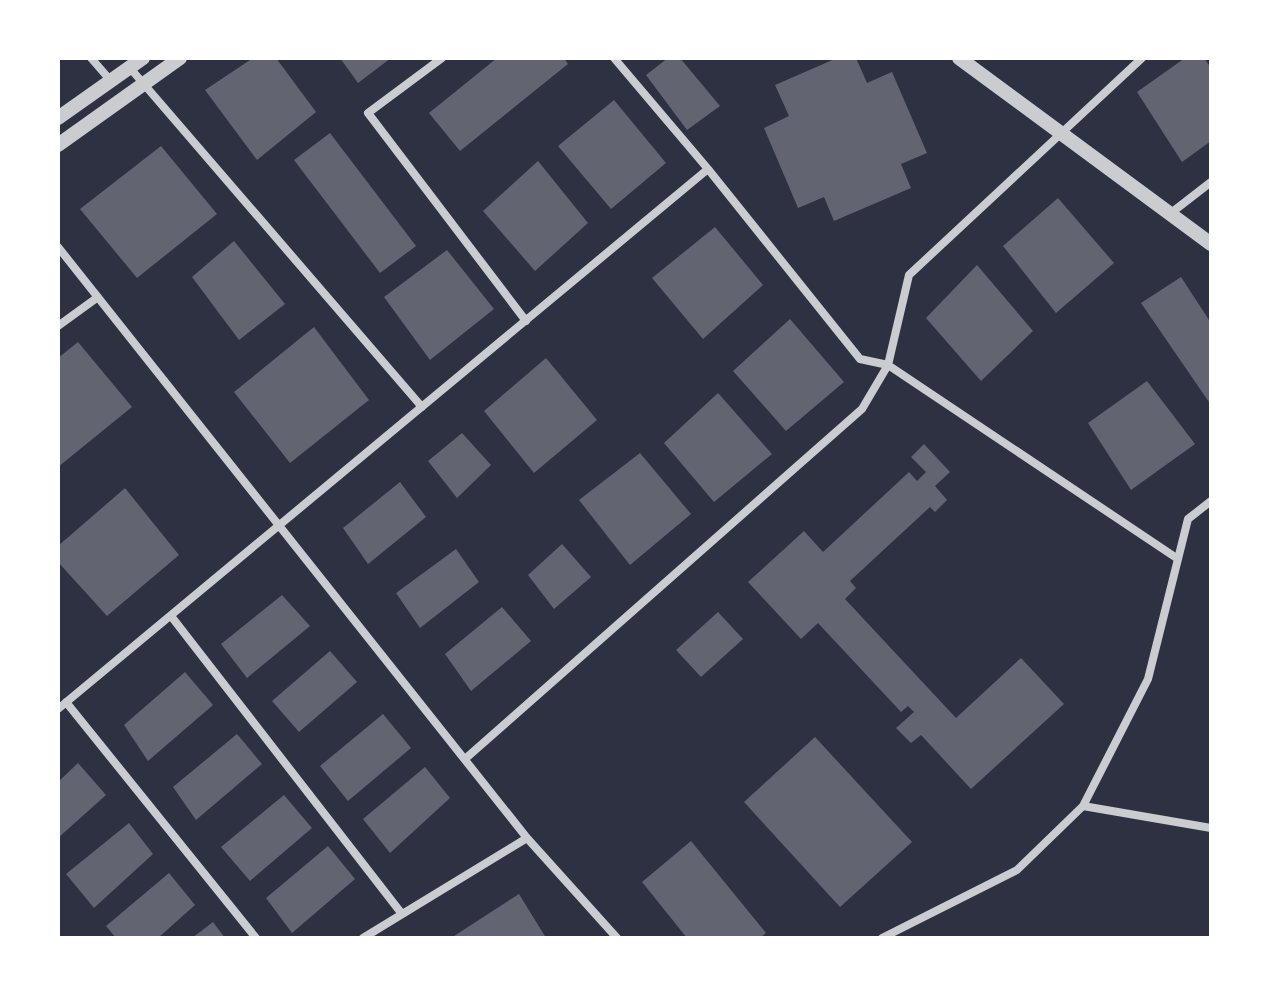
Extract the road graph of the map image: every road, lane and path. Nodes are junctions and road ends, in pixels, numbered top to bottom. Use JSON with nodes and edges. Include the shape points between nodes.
{"nodes":[{"id":1,"x":91,"y":58,"type":"edge"},
{"id":2,"x":143,"y":58,"type":"edge"},
{"id":3,"x":180,"y":58,"type":"edge"},
{"id":4,"x":442,"y":58,"type":"edge"},
{"id":5,"x":614,"y":58,"type":"edge"},
{"id":6,"x":959,"y":58,"type":"edge"},
{"id":7,"x":1142,"y":58,"type":"edge"},
{"id":8,"x":130,"y":68,"type":"junction"},
{"id":9,"x":111,"y":81,"type":"junction"},
{"id":10,"x":144,"y":83,"type":"junction"},
{"id":11,"x":58,"y":118,"type":"edge"},
{"id":12,"x":1062,"y":134,"type":"junction"},
{"id":13,"x":58,"y":145,"type":"edge"},
{"id":14,"x":708,"y":169,"type":"junction"},
{"id":15,"x":1211,"y":182,"type":"edge"},
{"id":16,"x":1171,"y":213,"type":"junction"},
{"id":17,"x":1211,"y":244,"type":"edge"},
{"id":18,"x":58,"y":247,"type":"edge"},
{"id":19,"x":98,"y":297,"type":"junction"},
{"id":20,"x":526,"y":321,"type":"junction"},
{"id":21,"x":58,"y":326,"type":"edge"},
{"id":22,"x":888,"y":365,"type":"junction"},
{"id":23,"x":422,"y":407,"type":"junction"},
{"id":24,"x":1211,"y":501,"type":"edge"},
{"id":25,"x":280,"y":526,"type":"junction"},
{"id":26,"x":1178,"y":559,"type":"junction"},
{"id":27,"x":171,"y":616,"type":"junction"},
{"id":28,"x":66,"y":702,"type":"junction"},
{"id":29,"x":58,"y":709,"type":"edge"},
{"id":30,"x":465,"y":759,"type":"junction"},
{"id":31,"x":1083,"y":806,"type":"junction"},
{"id":32,"x":1211,"y":828,"type":"edge"},
{"id":33,"x":527,"y":838,"type":"junction"},
{"id":34,"x":402,"y":914,"type":"junction"},
{"id":35,"x":256,"y":938,"type":"edge"},
{"id":36,"x":363,"y":938,"type":"edge"},
{"id":37,"x":617,"y":938,"type":"edge"},
{"id":38,"x":882,"y":938,"type":"edge"}],
"edges":[{"from":1,"to":9,"type":"street"},
{"from":2,"to":8,"type":"street"},
{"from":3,"to":10,"type":"street"},
{"from":4,"to":20,"type":"street","via":[[368,113]]},
{"from":5,"to":14,"type":"street"},
{"from":6,"to":12,"type":"street"},
{"from":7,"to":12,"type":"street"},
{"from":8,"to":9,"type":"street"},
{"from":8,"to":10,"type":"street"},
{"from":9,"to":11,"type":"street"},
{"from":10,"to":13,"type":"street"},
{"from":10,"to":23,"type":"street"},
{"from":12,"to":16,"type":"street"},
{"from":12,"to":22,"type":"street","via":[[909,275]]},
{"from":14,"to":20,"type":"street"},
{"from":14,"to":22,"type":"street","via":[[860,359]]},
{"from":15,"to":16,"type":"street"},
{"from":16,"to":17,"type":"street"},
{"from":18,"to":19,"type":"street"},
{"from":19,"to":21,"type":"street"},
{"from":19,"to":25,"type":"street"},
{"from":20,"to":23,"type":"street"},
{"from":22,"to":26,"type":"street"},
{"from":22,"to":30,"type":"street","via":[[862,409]]},
{"from":23,"to":25,"type":"street"},
{"from":24,"to":26,"type":"street","via":[[1188,519]]},
{"from":25,"to":27,"type":"street"},
{"from":25,"to":30,"type":"street"},
{"from":26,"to":31,"type":"street","via":[[1148,679]]},
{"from":27,"to":28,"type":"street"},
{"from":27,"to":34,"type":"street"},
{"from":28,"to":29,"type":"street"},
{"from":28,"to":35,"type":"street"},
{"from":30,"to":33,"type":"street"},
{"from":31,"to":32,"type":"street"},
{"from":31,"to":38,"type":"street","via":[[1017,870]]},
{"from":33,"to":34,"type":"street"},
{"from":33,"to":37,"type":"street"},
{"from":34,"to":36,"type":"street"}]}
